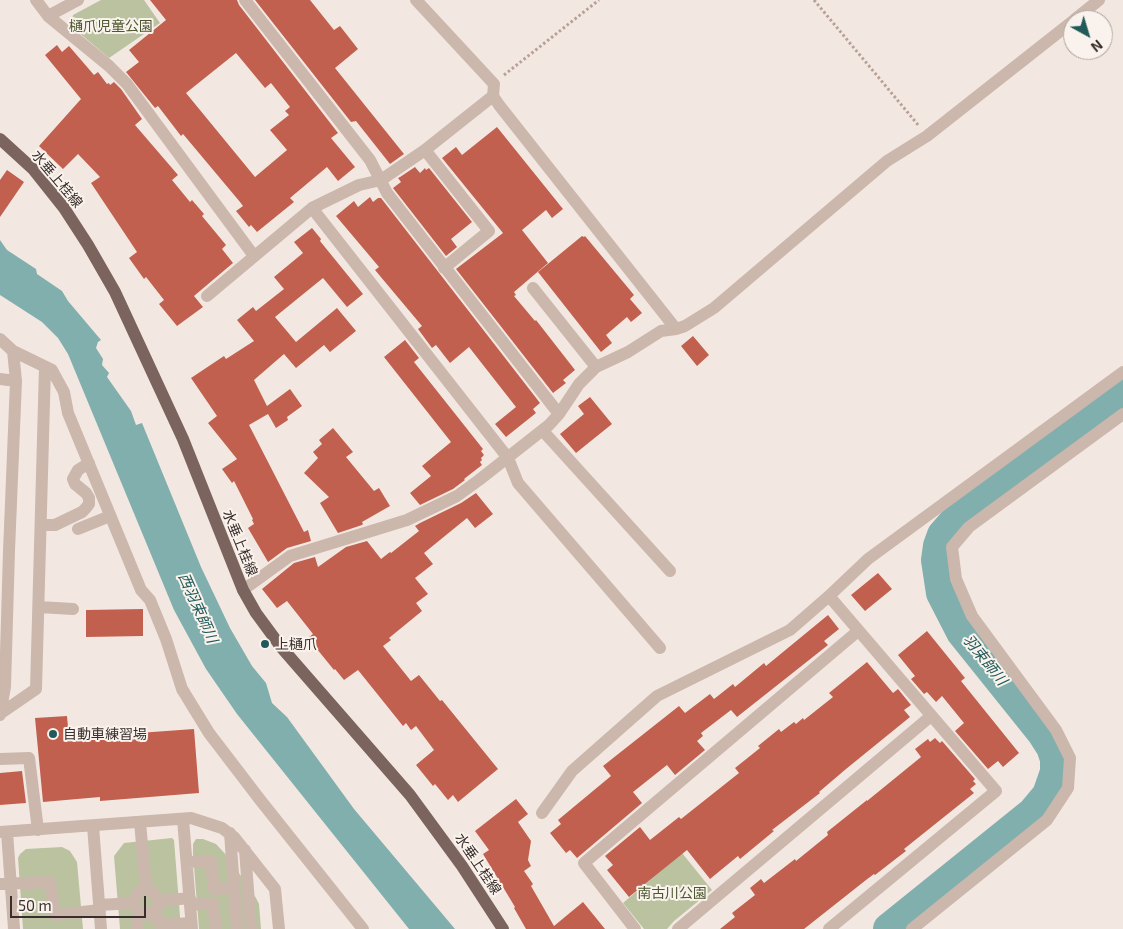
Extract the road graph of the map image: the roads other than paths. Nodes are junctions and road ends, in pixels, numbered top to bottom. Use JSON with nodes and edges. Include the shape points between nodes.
{"nodes":[{"id":1,"x":36,"y":0,"type":"edge"},
{"id":2,"x":78,"y":0,"type":"edge"},
{"id":3,"x":245,"y":0,"type":"edge"},
{"id":4,"x":416,"y":0,"type":"edge"},
{"id":5,"x":1099,"y":0,"type":"edge"},
{"id":6,"x":1086,"y":10,"type":"edge"},
{"id":7,"x":48,"y":16,"type":"junction"},
{"id":8,"x":1063,"y":28,"type":"edge"},
{"id":9,"x":494,"y":90,"type":"junction"},
{"id":10,"x":0,"y":139,"type":"edge"},
{"id":11,"x":425,"y":150,"type":"junction"},
{"id":12,"x":381,"y":180,"type":"junction"},
{"id":13,"x":312,"y":208,"type":"junction"},
{"id":14,"x":254,"y":256,"type":"junction"},
{"id":15,"x":444,"y":268,"type":"junction"},
{"id":16,"x":533,"y":288,"type":"dead end"},
{"id":17,"x":207,"y":296,"type":"dead end"},
{"id":18,"x":676,"y":329,"type":"junction"},
{"id":19,"x":0,"y":339,"type":"edge"},
{"id":20,"x":13,"y":351,"type":"junction"},
{"id":21,"x":45,"y":367,"type":"junction"},
{"id":22,"x":596,"y":367,"type":"junction"},
{"id":23,"x":1123,"y":372,"type":"edge"},
{"id":24,"x":0,"y":379,"type":"edge"},
{"id":25,"x":16,"y":382,"type":"junction"},
{"id":26,"x":559,"y":414,"type":"junction"},
{"id":27,"x":1123,"y":414,"type":"edge"},
{"id":28,"x":543,"y":431,"type":"junction"},
{"id":29,"x":508,"y":458,"type":"junction"},
{"id":30,"x":89,"y":463,"type":"junction"},
{"id":31,"x":6,"y":503,"type":"edge"},
{"id":32,"x":110,"y":516,"type":"junction"},
{"id":33,"x":41,"y":525,"type":"junction"},
{"id":34,"x":78,"y":529,"type":"dead end"},
{"id":35,"x":670,"y":571,"type":"dead end"},
{"id":36,"x":243,"y":590,"type":"junction"},
{"id":37,"x":829,"y":596,"type":"junction"},
{"id":38,"x":38,"y":607,"type":"junction"},
{"id":39,"x":73,"y":609,"type":"dead end"},
{"id":40,"x":4,"y":618,"type":"edge"},
{"id":41,"x":858,"y":631,"type":"junction"},
{"id":42,"x":3,"y":637,"type":"edge"},
{"id":43,"x":660,"y":648,"type":"dead end"},
{"id":44,"x":3,"y":671,"type":"edge"},
{"id":45,"x":1,"y":714,"type":"edge"},
{"id":46,"x":931,"y":716,"type":"junction"},
{"id":47,"x":0,"y":759,"type":"edge"},
{"id":48,"x":542,"y":813,"type":"dead end"},
{"id":49,"x":183,"y":819,"type":"junction"},
{"id":50,"x":140,"y":822,"type":"junction"},
{"id":51,"x":93,"y":826,"type":"junction"},
{"id":52,"x":38,"y":830,"type":"junction"},
{"id":53,"x":4,"y":832,"type":"edge"},
{"id":54,"x":230,"y":833,"type":"junction"},
{"id":55,"x":245,"y":850,"type":"junction"},
{"id":56,"x":187,"y":862,"type":"junction"},
{"id":57,"x":5,"y":884,"type":"edge"},
{"id":58,"x":234,"y":888,"type":"junction"},
{"id":59,"x":146,"y":889,"type":"junction"},
{"id":60,"x":160,"y":901,"type":"junction"},
{"id":61,"x":190,"y":902,"type":"junction"},
{"id":62,"x":134,"y":903,"type":"junction"},
{"id":63,"x":99,"y":907,"type":"junction"},
{"id":64,"x":147,"y":914,"type":"junction"},
{"id":65,"x":192,"y":926,"type":"edge"},
{"id":66,"x":162,"y":927,"type":"edge"},
{"id":67,"x":14,"y":929,"type":"edge"},
{"id":68,"x":101,"y":929,"type":"edge"},
{"id":69,"x":137,"y":929,"type":"edge"},
{"id":70,"x":216,"y":929,"type":"edge"},
{"id":71,"x":237,"y":929,"type":"edge"},
{"id":72,"x":251,"y":929,"type":"edge"},
{"id":73,"x":279,"y":929,"type":"edge"},
{"id":74,"x":363,"y":929,"type":"edge"},
{"id":75,"x":503,"y":929,"type":"edge"},
{"id":76,"x":635,"y":929,"type":"edge"},
{"id":77,"x":678,"y":929,"type":"edge"},
{"id":78,"x":829,"y":929,"type":"edge"},
{"id":79,"x":912,"y":929,"type":"edge"}],
"edges":[{"from":1,"to":7,"type":"street"},
{"from":2,"to":7,"type":"street"},
{"from":3,"to":12,"type":"street","via":[[370,160]]},
{"from":4,"to":9,"type":"street"},
{"from":5,"to":6,"type":"street"},
{"from":7,"to":14,"type":"street","via":[[110,66],[127,84]]},
{"from":8,"to":18,"type":"street","via":[[927,136],[887,161],[714,308]]},
{"from":9,"to":11,"type":"street"},
{"from":9,"to":18,"type":"street"},
{"from":10,"to":36,"type":"main road","name":"水垂上桂線","via":[[33,169],[64,208],[116,292],[183,439]]},
{"from":11,"to":12,"type":"street"},
{"from":11,"to":15,"type":"street","via":[[488,230]]},
{"from":12,"to":13,"type":"street","via":[[359,185]]},
{"from":12,"to":15,"type":"street","via":[[387,193]]},
{"from":13,"to":14,"type":"street"},
{"from":13,"to":29,"type":"street"},
{"from":14,"to":17,"type":"street"},
{"from":15,"to":26,"type":"street"},
{"from":16,"to":22,"type":"street"},
{"from":18,"to":22,"type":"street","via":[[661,331]]},
{"from":19,"to":20,"type":"street"},
{"from":20,"to":21,"type":"street"},
{"from":20,"to":25,"type":"street"},
{"from":21,"to":30,"type":"street","via":[[52,370],[64,392],[68,413]]},
{"from":21,"to":33,"type":"street"},
{"from":22,"to":26,"type":"street","via":[[579,384]]},
{"from":23,"to":37,"type":"street","via":[[868,559]]},
{"from":24,"to":25,"type":"street"},
{"from":25,"to":31,"type":"street"},
{"from":26,"to":28,"type":"street"},
{"from":27,"to":79,"type":"street","via":[[969,527],[952,547],[956,579],[972,616],[1056,730],[1070,758],[1068,788],[1047,820]]},
{"from":28,"to":29,"type":"street"},
{"from":28,"to":35,"type":"street"},
{"from":29,"to":36,"type":"street","via":[[457,496],[407,520],[290,556]]},
{"from":29,"to":43,"type":"street","via":[[518,483]]},
{"from":30,"to":32,"type":"street"},
{"from":30,"to":33,"type":"street","via":[[78,470],[73,479],[89,498],[86,508],[55,525]]},
{"from":31,"to":40,"type":"street"},
{"from":32,"to":34,"type":"street"},
{"from":32,"to":74,"type":"street","via":[[141,590],[154,608],[182,689],[209,733]]},
{"from":33,"to":38,"type":"street"},
{"from":36,"to":75,"type":"main road","name":"水垂上桂線","via":[[281,647],[410,795]]},
{"from":37,"to":41,"type":"street"},
{"from":37,"to":48,"type":"street","via":[[790,630],[657,696],[572,770]]},
{"from":38,"to":39,"type":"street"},
{"from":38,"to":45,"type":"street","via":[[36,689]]},
{"from":40,"to":42,"type":"street"},
{"from":41,"to":46,"type":"street"},
{"from":41,"to":76,"type":"street","via":[[584,863]]},
{"from":42,"to":44,"type":"street"},
{"from":44,"to":45,"type":"street","via":[[6,687]]},
{"from":46,"to":77,"type":"street"},
{"from":46,"to":78,"type":"street","via":[[996,791]]},
{"from":47,"to":52,"type":"street","via":[[29,758]]},
{"from":49,"to":50,"type":"street"},
{"from":49,"to":54,"type":"street","via":[[191,818]]},
{"from":49,"to":56,"type":"street"},
{"from":50,"to":51,"type":"street"},
{"from":50,"to":59,"type":"street"},
{"from":51,"to":52,"type":"street"},
{"from":51,"to":63,"type":"street"},
{"from":52,"to":53,"type":"street"},
{"from":53,"to":57,"type":"street"},
{"from":54,"to":55,"type":"street"},
{"from":54,"to":58,"type":"street"},
{"from":55,"to":72,"type":"street"},
{"from":55,"to":73,"type":"street","via":[[275,889]]},
{"from":56,"to":58,"type":"street","via":[[211,861],[214,889]]},
{"from":56,"to":61,"type":"street"},
{"from":57,"to":63,"type":"street","via":[[50,882],[55,915]]},
{"from":57,"to":67,"type":"street"},
{"from":58,"to":71,"type":"street"},
{"from":59,"to":60,"type":"street","via":[[150,889]]},
{"from":59,"to":62,"type":"street","via":[[138,892]]},
{"from":60,"to":61,"type":"street"},
{"from":60,"to":64,"type":"street","via":[[156,910]]},
{"from":61,"to":65,"type":"street"},
{"from":61,"to":70,"type":"street","via":[[214,903]]},
{"from":62,"to":63,"type":"street"},
{"from":62,"to":64,"type":"street","via":[[138,910]]},
{"from":63,"to":68,"type":"street"},
{"from":64,"to":66,"type":"street","via":[[157,917]]},
{"from":64,"to":69,"type":"street","via":[[136,921]]},
{"from":65,"to":66,"type":"street"}]}
